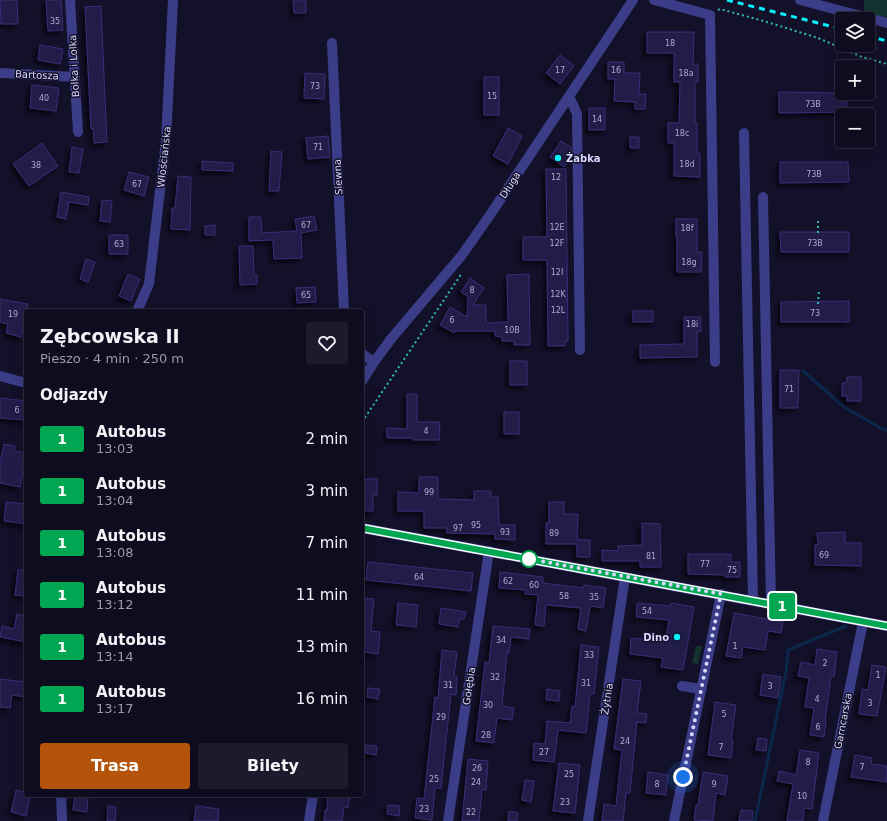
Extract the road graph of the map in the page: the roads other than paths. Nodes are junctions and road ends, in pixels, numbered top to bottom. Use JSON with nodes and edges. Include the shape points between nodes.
{"nodes":[{"id":1,"x":70,"y":0,"type":"edge"},
{"id":2,"x":173,"y":0,"type":"edge"},
{"id":3,"x":633,"y":0,"type":"edge"},
{"id":4,"x":654,"y":0,"type":"edge"},
{"id":5,"x":800,"y":0,"type":"edge"},
{"id":6,"x":887,"y":23,"type":"edge"},
{"id":7,"x":332,"y":43,"type":"dead end"},
{"id":8,"x":0,"y":73,"type":"edge"},
{"id":9,"x":75,"y":76,"type":"junction"},
{"id":10,"x":569,"y":96,"type":"junction"},
{"id":11,"x":78,"y":132,"type":"dead end"},
{"id":12,"x":744,"y":133,"type":"dead end"},
{"id":13,"x":763,"y":197,"type":"dead end"},
{"id":14,"x":137,"y":309,"type":"edge"},
{"id":15,"x":344,"y":309,"type":"edge"},
{"id":16,"x":580,"y":350,"type":"dead end"},
{"id":17,"x":364,"y":355,"type":"edge"},
{"id":18,"x":374,"y":362,"type":"junction"},
{"id":19,"x":715,"y":362,"type":"dead end"},
{"id":20,"x":0,"y":376,"type":"edge"},
{"id":21,"x":364,"y":378,"type":"edge"},
{"id":22,"x":24,"y":382,"type":"edge"},
{"id":23,"x":364,"y":528,"type":"edge"},
{"id":24,"x":489,"y":551,"type":"junction"},
{"id":25,"x":625,"y":577,"type":"junction"},
{"id":26,"x":721,"y":594,"type":"junction"},
{"id":27,"x":753,"y":600,"type":"junction"},
{"id":28,"x":771,"y":604,"type":"junction"},
{"id":29,"x":863,"y":622,"type":"junction"},
{"id":30,"x":887,"y":626,"type":"edge"},
{"id":31,"x":682,"y":686,"type":"dead end"},
{"id":32,"x":701,"y":689,"type":"junction"},
{"id":33,"x":61,"y":797,"type":"edge"},
{"id":34,"x":313,"y":797,"type":"edge"},
{"id":35,"x":62,"y":821,"type":"edge"},
{"id":36,"x":309,"y":821,"type":"edge"},
{"id":37,"x":448,"y":821,"type":"edge"},
{"id":38,"x":588,"y":821,"type":"edge"},
{"id":39,"x":674,"y":821,"type":"edge"},
{"id":40,"x":823,"y":821,"type":"edge"}],
"edges":[{"from":1,"to":9,"type":"street","name":"Bolka i Lolka"},
{"from":2,"to":14,"type":"street","name":"Włościańska","via":[[166,140],[149,284]]},
{"from":3,"to":10,"type":"street","name":"Długa"},
{"from":4,"to":19,"type":"street","via":[[710,15]]},
{"from":5,"to":6,"type":"street"},
{"from":7,"to":15,"type":"street","name":"Siewna"},
{"from":8,"to":9,"type":"street","name":"Bartosza"},
{"from":9,"to":11,"type":"street","name":"Bolka i Lolka"},
{"from":10,"to":16,"type":"street","via":[[577,114]]},
{"from":10,"to":18,"type":"street","name":"Długa","via":[[462,255]]},
{"from":12,"to":27,"type":"street"},
{"from":13,"to":28,"type":"street"},
{"from":17,"to":18,"type":"street"},
{"from":18,"to":21,"type":"street"},
{"from":20,"to":22,"type":"street"},
{"from":23,"to":24,"type":"street"},
{"from":24,"to":25,"type":"street"},
{"from":24,"to":37,"type":"street","name":"Gołębia"},
{"from":25,"to":26,"type":"street"},
{"from":25,"to":38,"type":"street","name":"Żytnia"},
{"from":26,"to":27,"type":"street"},
{"from":26,"to":32,"type":"street"},
{"from":27,"to":28,"type":"street"},
{"from":28,"to":29,"type":"street"},
{"from":29,"to":30,"type":"street"},
{"from":29,"to":40,"type":"street","name":"Garncarska"},
{"from":31,"to":32,"type":"street"},
{"from":32,"to":39,"type":"street"},
{"from":33,"to":35,"type":"street"},
{"from":34,"to":36,"type":"street"}]}
